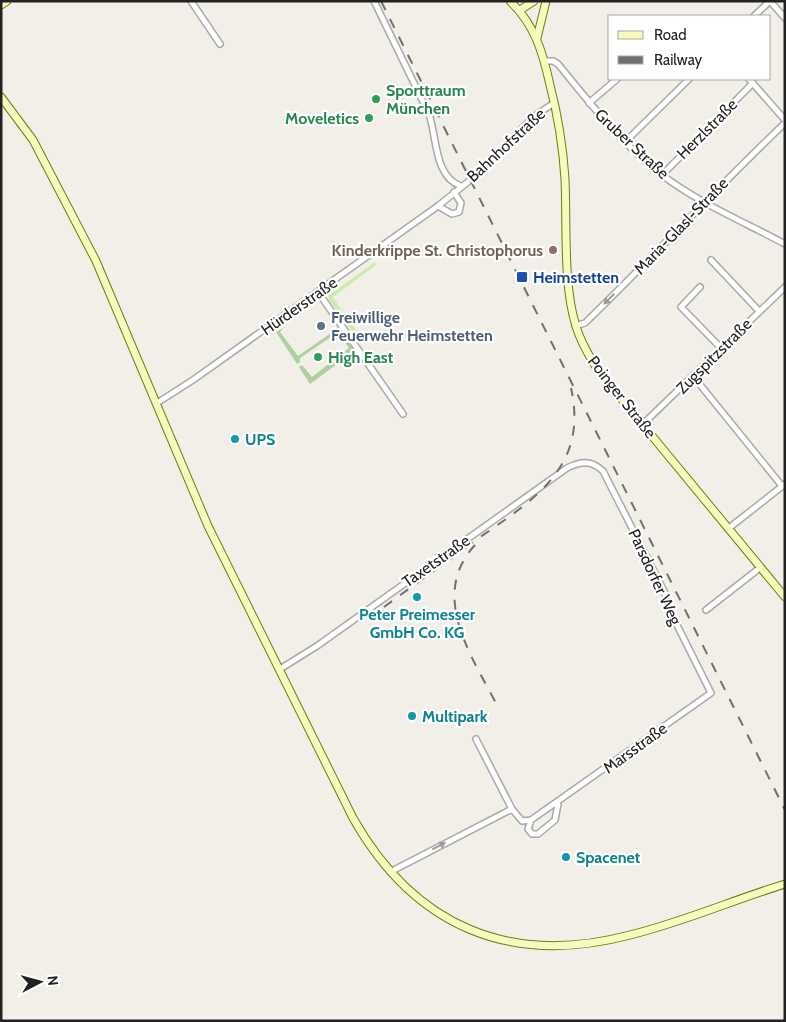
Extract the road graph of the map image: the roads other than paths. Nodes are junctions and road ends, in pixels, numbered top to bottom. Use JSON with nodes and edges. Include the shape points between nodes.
{"nodes":[{"id":1,"x":7,"y":1,"type":"edge"},
{"id":2,"x":191,"y":1,"type":"edge"},
{"id":3,"x":374,"y":1,"type":"edge"},
{"id":4,"x":510,"y":1,"type":"edge"},
{"id":5,"x":534,"y":1,"type":"edge"},
{"id":6,"x":546,"y":1,"type":"edge"},
{"id":7,"x":770,"y":1,"type":"edge"},
{"id":8,"x":1,"y":5,"type":"edge"},
{"id":9,"x":520,"y":10,"type":"junction"},
{"id":10,"x":755,"y":15,"type":"edge"},
{"id":11,"x":785,"y":18,"type":"edge"},
{"id":12,"x":537,"y":38,"type":"junction"},
{"id":13,"x":220,"y":44,"type":"dead end"},
{"id":14,"x":544,"y":61,"type":"junction"},
{"id":15,"x":616,"y":80,"type":"edge"},
{"id":16,"x":688,"y":80,"type":"edge"},
{"id":17,"x":751,"y":81,"type":"edge"},
{"id":18,"x":1,"y":97,"type":"edge"},
{"id":19,"x":554,"y":102,"type":"junction"},
{"id":20,"x":589,"y":103,"type":"junction"},
{"id":21,"x":785,"y":121,"type":"edge"},
{"id":22,"x":625,"y":142,"type":"junction"},
{"id":23,"x":662,"y":174,"type":"junction"},
{"id":24,"x":461,"y":186,"type":"junction"},
{"id":25,"x":454,"y":192,"type":"junction"},
{"id":26,"x":704,"y":201,"type":"junction"},
{"id":27,"x":438,"y":206,"type":"junction"},
{"id":28,"x":785,"y":244,"type":"edge"},
{"id":29,"x":711,"y":260,"type":"dead end"},
{"id":30,"x":700,"y":287,"type":"dead end"},
{"id":31,"x":785,"y":287,"type":"edge"},
{"id":32,"x":318,"y":292,"type":"junction"},
{"id":33,"x":759,"y":311,"type":"junction"},
{"id":34,"x":576,"y":326,"type":"junction"},
{"id":35,"x":721,"y":348,"type":"junction"},
{"id":36,"x":692,"y":376,"type":"junction"},
{"id":37,"x":157,"y":403,"type":"junction"},
{"id":38,"x":403,"y":414,"type":"dead end"},
{"id":39,"x":642,"y":424,"type":"junction"},
{"id":40,"x":595,"y":464,"type":"joint"},
{"id":41,"x":783,"y":485,"type":"edge"},
{"id":42,"x":729,"y":528,"type":"junction"},
{"id":43,"x":761,"y":567,"type":"junction"},
{"id":44,"x":785,"y":597,"type":"edge"},
{"id":45,"x":706,"y":610,"type":"dead end"},
{"id":46,"x":280,"y":669,"type":"junction"},
{"id":47,"x":712,"y":693,"type":"joint"},
{"id":48,"x":476,"y":739,"type":"dead end"},
{"id":49,"x":558,"y":804,"type":"junction"},
{"id":50,"x":512,"y":809,"type":"junction"},
{"id":51,"x":531,"y":820,"type":"junction"},
{"id":52,"x":393,"y":871,"type":"junction"},
{"id":53,"x":784,"y":885,"type":"edge"}],
"edges":[{"from":1,"to":8,"type":"street"},
{"from":2,"to":13,"type":"street"},
{"from":3,"to":24,"type":"street","via":[[429,114],[435,130],[440,168]]},
{"from":4,"to":9,"type":"street","name":"Bahnhofstraße"},
{"from":5,"to":9,"type":"street"},
{"from":6,"to":12,"type":"street"},
{"from":7,"to":10,"type":"street"},
{"from":7,"to":11,"type":"street"},
{"from":9,"to":12,"type":"street","name":"Bahnhofstraße"},
{"from":12,"to":14,"type":"street","name":"Bahnhofstraße"},
{"from":14,"to":19,"type":"street","name":"Bahnhofstraße"},
{"from":14,"to":20,"type":"street","name":"Gruber Straße","via":[[558,64]]},
{"from":15,"to":20,"type":"street"},
{"from":16,"to":22,"type":"street"},
{"from":17,"to":21,"type":"street"},
{"from":17,"to":23,"type":"street","name":"Herzlstraße"},
{"from":18,"to":37,"type":"street","via":[[33,140],[65,197],[114,298]]},
{"from":19,"to":24,"type":"street","name":"Bahnhofstraße","via":[[533,117],[493,159]]},
{"from":19,"to":34,"type":"street","name":"Poinger Straße","via":[[564,164],[570,292]]},
{"from":20,"to":22,"type":"street","name":"Gruber Straße"},
{"from":21,"to":26,"type":"street","name":"Maria-Glasl-Straße"},
{"from":22,"to":23,"type":"street","name":"Gruber Straße"},
{"from":23,"to":26,"type":"street","name":"Gruber Straße"},
{"from":24,"to":25,"type":"street","name":"Hürderstraße"},
{"from":25,"to":27,"type":"street","name":"Hürderstraße"},
{"from":25,"to":27,"type":"street","via":[[460,203],[459,212],[452,214]]},
{"from":26,"to":28,"type":"street","name":"Gruber Straße"},
{"from":26,"to":34,"type":"street","name":"Maria-Glasl-Straße","one_way":true,"via":[[585,323]]},
{"from":27,"to":32,"type":"street","name":"Hürderstraße"},
{"from":29,"to":33,"type":"street"},
{"from":30,"to":35,"type":"street","via":[[682,307]]},
{"from":31,"to":33,"type":"street","name":"Zugspitzstraße"},
{"from":32,"to":37,"type":"street","name":"Hürderstraße"},
{"from":32,"to":38,"type":"street"},
{"from":33,"to":35,"type":"street","name":"Zugspitzstraße"},
{"from":34,"to":39,"type":"street","name":"Poinger Straße","via":[[593,362]]},
{"from":35,"to":36,"type":"street","name":"Zugspitzstraße"},
{"from":36,"to":39,"type":"street","name":"Zugspitzstraße"},
{"from":36,"to":41,"type":"street"},
{"from":37,"to":46,"type":"street","via":[[208,526]]},
{"from":39,"to":42,"type":"street","name":"Poinger Straße"},
{"from":40,"to":46,"type":"street","name":"Taxetstraße","via":[[586,462],[567,468]]},
{"from":40,"to":47,"type":"street","name":"Parsdorfer Weg","via":[[603,471]]},
{"from":41,"to":42,"type":"street"},
{"from":42,"to":43,"type":"street","name":"Poinger Straße"},
{"from":43,"to":44,"type":"street","name":"Poinger Straße"},
{"from":43,"to":45,"type":"street"},
{"from":46,"to":52,"type":"street","via":[[353,818],[369,845]]},
{"from":47,"to":49,"type":"street","name":"Marsstraße"},
{"from":48,"to":50,"type":"street"},
{"from":49,"to":51,"type":"street","name":"Marsstraße"},
{"from":49,"to":51,"type":"street","name":"Marsstraße","via":[[555,820],[538,834],[532,834],[528,829]]},
{"from":50,"to":51,"type":"street","name":"Marsstraße","via":[[522,821]]},
{"from":52,"to":50,"type":"street","one_way":true},
{"from":52,"to":53,"type":"street","via":[[420,901],[464,927],[495,939],[544,946],[628,936]]}]}
